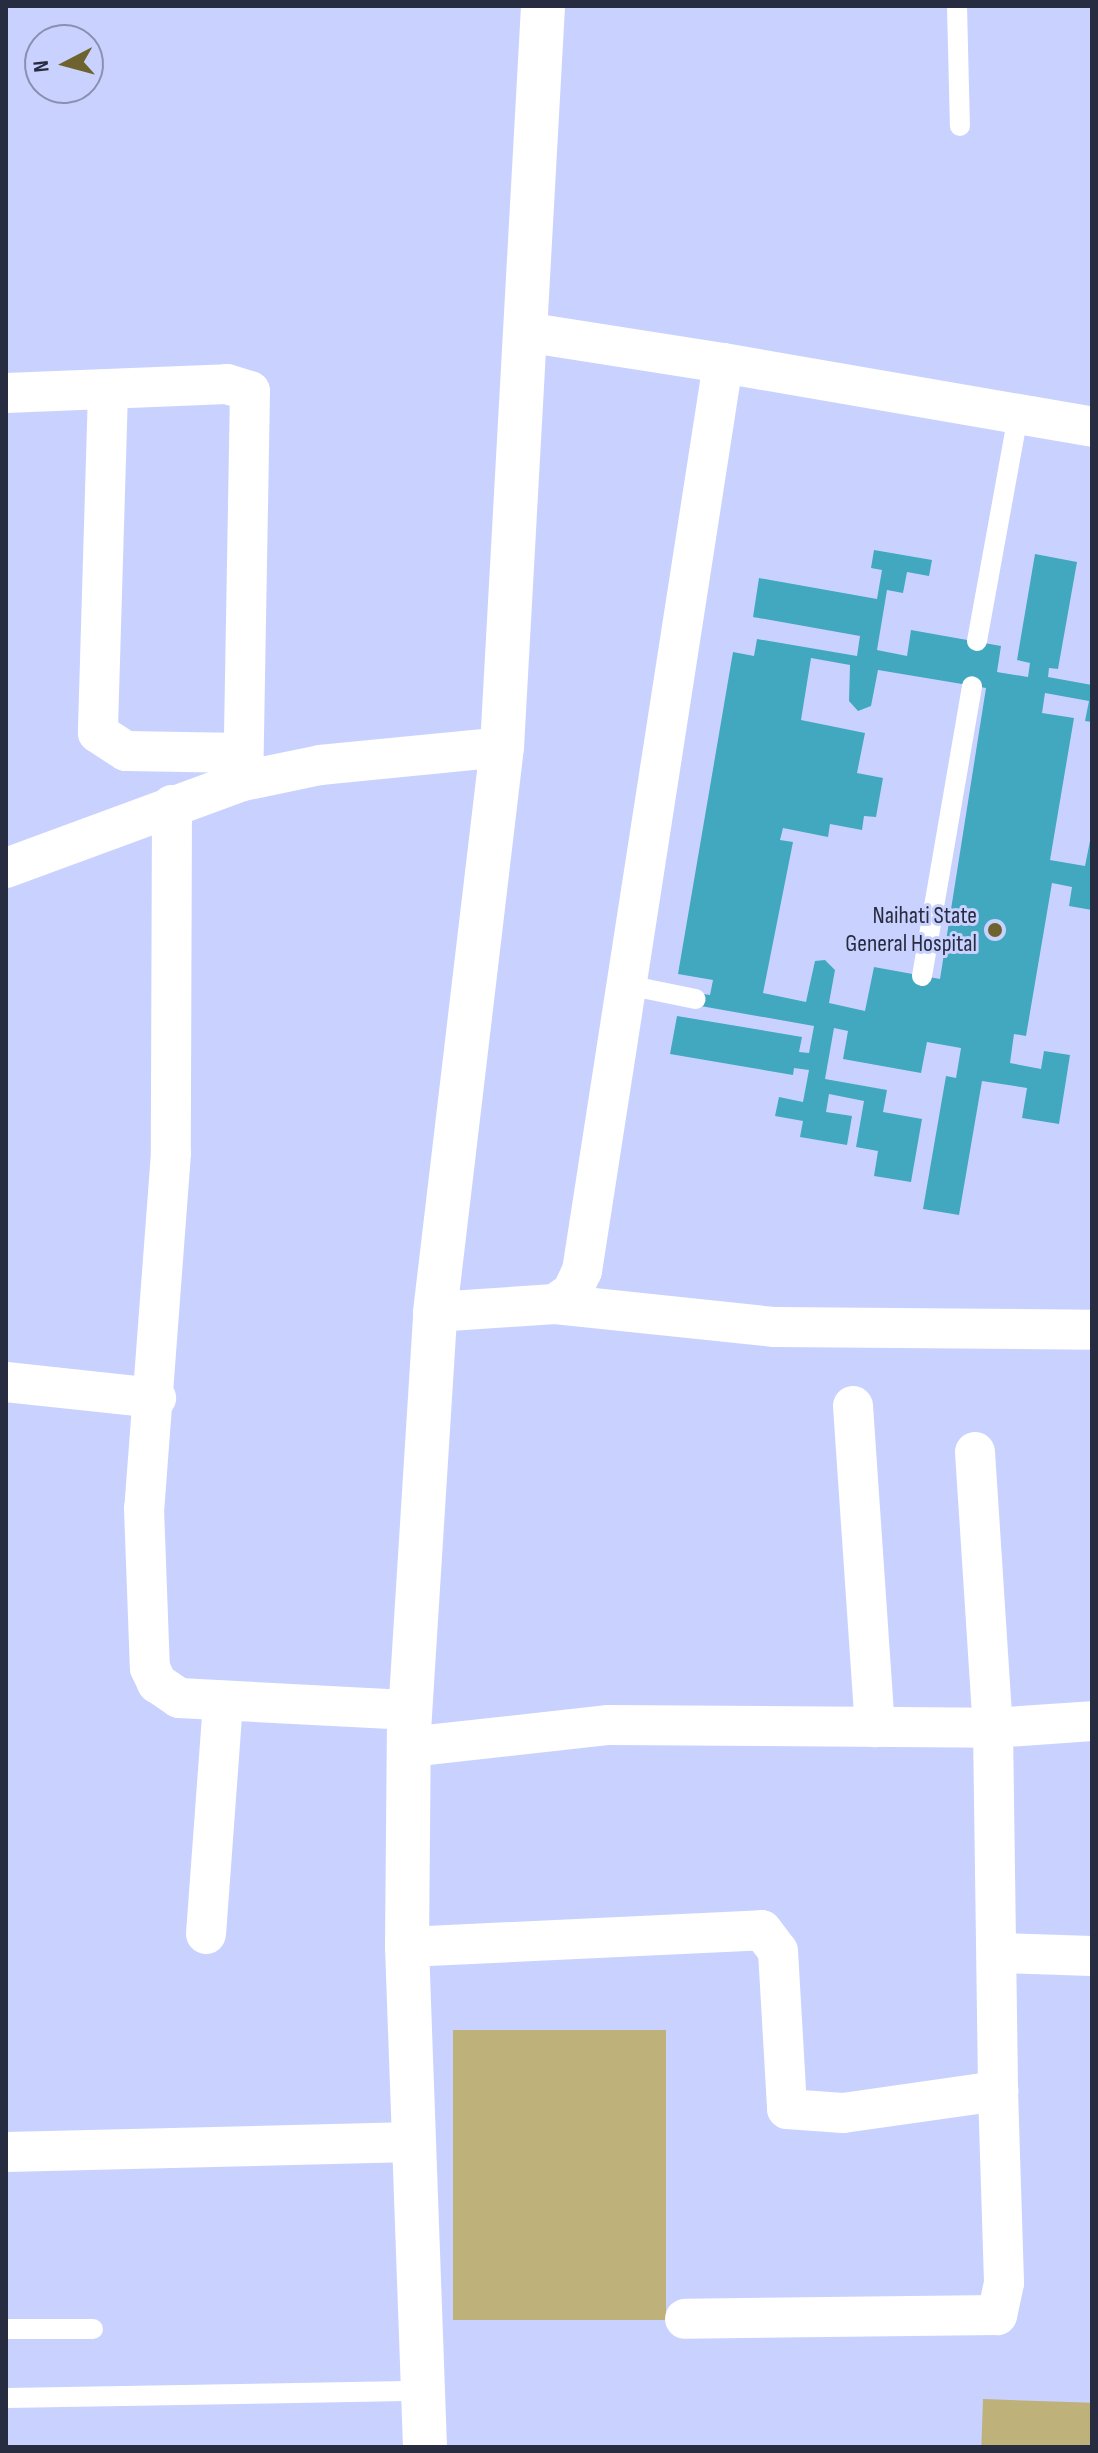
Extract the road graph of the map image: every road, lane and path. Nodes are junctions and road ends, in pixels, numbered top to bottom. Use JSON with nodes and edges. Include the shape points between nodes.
{"nodes":[{"id":1,"x":543,"y":6,"type":"edge"},
{"id":2,"x":957,"y":6,"type":"edge"},
{"id":3,"x":960,"y":126,"type":"dead end"},
{"id":4,"x":525,"y":332,"type":"junction"},
{"id":5,"x":723,"y":363,"type":"junction"},
{"id":6,"x":108,"y":391,"type":"junction"},
{"id":7,"x":6,"y":393,"type":"edge"},
{"id":8,"x":1018,"y":416,"type":"junction"},
{"id":9,"x":1092,"y":427,"type":"edge"},
{"id":10,"x":977,"y":641,"type":"dead end"},
{"id":11,"x":972,"y":686,"type":"dead end"},
{"id":12,"x":502,"y":747,"type":"junction"},
{"id":13,"x":243,"y":767,"type":"junction"},
{"id":14,"x":172,"y":805,"type":"junction"},
{"id":15,"x":6,"y":868,"type":"edge"},
{"id":16,"x":922,"y":976,"type":"dead end"},
{"id":17,"x":627,"y":985,"type":"junction"},
{"id":18,"x":696,"y":999,"type":"dead end"},
{"id":19,"x":555,"y":1304,"type":"junction"},
{"id":20,"x":435,"y":1312,"type":"junction"},
{"id":21,"x":1092,"y":1330,"type":"edge"},
{"id":22,"x":6,"y":1382,"type":"edge"},
{"id":23,"x":156,"y":1398,"type":"junction"},
{"id":24,"x":853,"y":1406,"type":"dead end"},
{"id":25,"x":975,"y":1452,"type":"dead end"},
{"id":26,"x":223,"y":1701,"type":"junction"},
{"id":27,"x":1092,"y":1721,"type":"edge"},
{"id":28,"x":875,"y":1727,"type":"junction"},
{"id":29,"x":410,"y":1728,"type":"junction"},
{"id":30,"x":993,"y":1728,"type":"junction"},
{"id":31,"x":206,"y":1934,"type":"dead end"},
{"id":32,"x":407,"y":1947,"type":"junction"},
{"id":33,"x":1000,"y":1953,"type":"junction"},
{"id":34,"x":1092,"y":1956,"type":"edge"},
{"id":35,"x":998,"y":2091,"type":"junction"},
{"id":36,"x":413,"y":2142,"type":"junction"},
{"id":37,"x":6,"y":2152,"type":"edge"},
{"id":38,"x":685,"y":2319,"type":"dead end"},
{"id":39,"x":6,"y":2329,"type":"edge"},
{"id":40,"x":93,"y":2329,"type":"dead end"},
{"id":41,"x":421,"y":2391,"type":"junction"},
{"id":42,"x":6,"y":2398,"type":"edge"},
{"id":43,"x":425,"y":2447,"type":"edge"}],
"edges":[{"from":1,"to":4,"type":"street"},
{"from":2,"to":3,"type":"lane"},
{"from":4,"to":5,"type":"street"},
{"from":4,"to":12,"type":"street"},
{"from":5,"to":8,"type":"street"},
{"from":5,"to":17,"type":"street"},
{"from":6,"to":7,"type":"street"},
{"from":6,"to":13,"type":"street","via":[[98,733],[126,751]]},
{"from":6,"to":13,"type":"street","via":[[227,384],[250,391]]},
{"from":8,"to":9,"type":"street"},
{"from":8,"to":10,"type":"lane"},
{"from":11,"to":16,"type":"lane"},
{"from":12,"to":13,"type":"street"},
{"from":12,"to":20,"type":"street"},
{"from":13,"to":14,"type":"street"},
{"from":14,"to":15,"type":"street"},
{"from":14,"to":23,"type":"street","via":[[171,1153]]},
{"from":17,"to":18,"type":"lane"},
{"from":17,"to":19,"type":"street","via":[[582,1271],[572,1292]]},
{"from":19,"to":20,"type":"street"},
{"from":19,"to":21,"type":"street","via":[[775,1327]]},
{"from":20,"to":29,"type":"street"},
{"from":22,"to":23,"type":"street"},
{"from":23,"to":26,"type":"street","via":[[144,1508],[150,1668],[168,1695]]},
{"from":24,"to":28,"type":"street"},
{"from":25,"to":30,"type":"street"},
{"from":26,"to":29,"type":"street"},
{"from":26,"to":31,"type":"street"},
{"from":27,"to":30,"type":"street"},
{"from":28,"to":29,"type":"street"},
{"from":28,"to":30,"type":"street"},
{"from":29,"to":32,"type":"street"},
{"from":30,"to":33,"type":"street"},
{"from":32,"to":35,"type":"street","via":[[762,1930],[778,1951],[787,2109],[843,2113]]},
{"from":32,"to":36,"type":"street"},
{"from":33,"to":34,"type":"street"},
{"from":33,"to":35,"type":"street"},
{"from":35,"to":38,"type":"street","via":[[1004,2283],[997,2315]]},
{"from":36,"to":37,"type":"street"},
{"from":36,"to":41,"type":"street"},
{"from":39,"to":40,"type":"lane"},
{"from":41,"to":42,"type":"lane"},
{"from":41,"to":43,"type":"street"}]}
